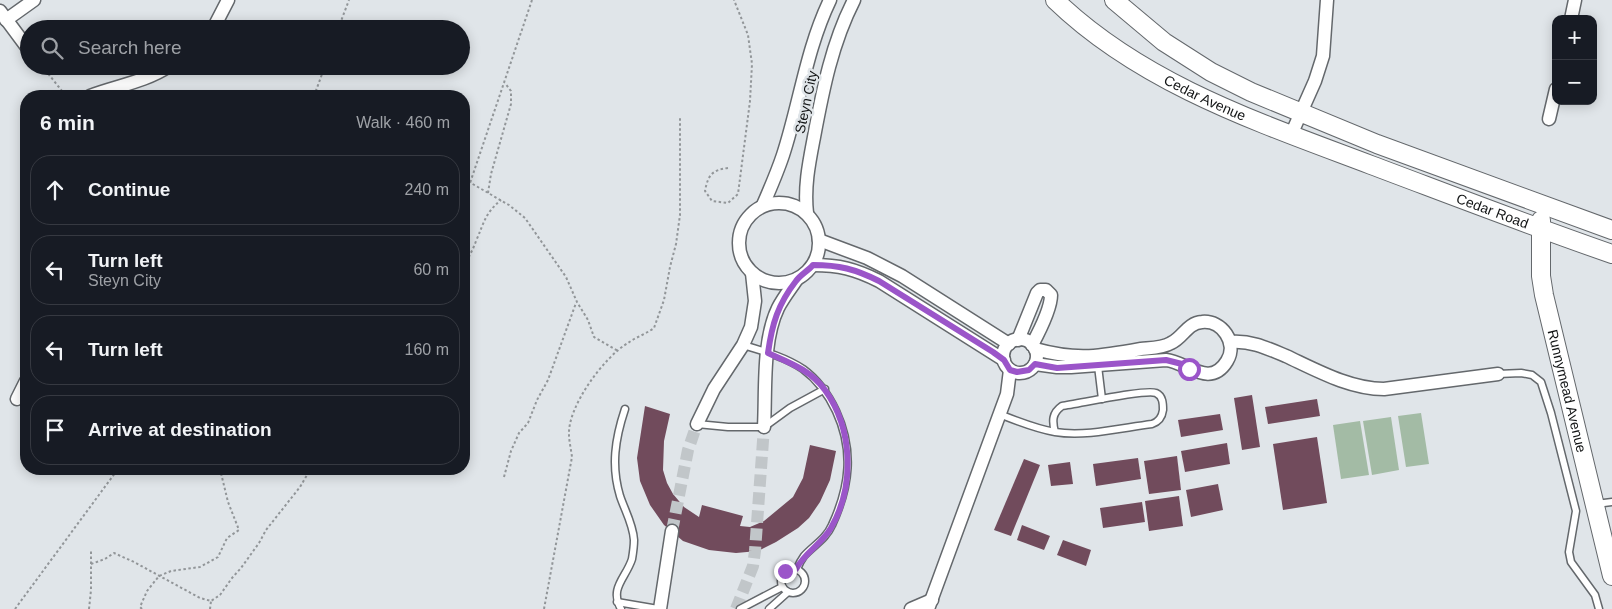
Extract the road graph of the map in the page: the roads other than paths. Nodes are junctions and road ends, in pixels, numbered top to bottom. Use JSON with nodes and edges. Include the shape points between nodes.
{"nodes":[{"id":1,"x":34,"y":0,"type":"edge"},
{"id":2,"x":228,"y":0,"type":"edge"},
{"id":3,"x":830,"y":0,"type":"edge"},
{"id":4,"x":854,"y":0,"type":"edge"},
{"id":5,"x":1055,"y":0,"type":"edge"},
{"id":6,"x":1114,"y":0,"type":"edge"},
{"id":7,"x":1327,"y":0,"type":"edge"},
{"id":8,"x":1575,"y":0,"type":"edge"},
{"id":9,"x":1572,"y":15,"type":"edge"},
{"id":10,"x":3,"y":16,"type":"edge"},
{"id":11,"x":218,"y":20,"type":"edge"},
{"id":12,"x":20,"y":38,"type":"edge"},
{"id":13,"x":154,"y":75,"type":"edge"},
{"id":14,"x":110,"y":90,"type":"edge"},
{"id":15,"x":1552,"y":105,"type":"edge"},
{"id":16,"x":1300,"y":113,"type":"junction"},
{"id":17,"x":1549,"y":119,"type":"dead end"},
{"id":18,"x":1291,"y":135,"type":"junction"},
{"id":19,"x":1377,"y":144,"type":"joint"},
{"id":20,"x":1372,"y":165,"type":"joint"},
{"id":21,"x":1541,"y":203,"type":"junction"},
{"id":22,"x":763,"y":206,"type":"junction"},
{"id":23,"x":807,"y":214,"type":"junction"},
{"id":24,"x":1541,"y":229,"type":"junction"},
{"id":25,"x":1612,"y":230,"type":"edge"},
{"id":26,"x":819,"y":240,"type":"junction"},
{"id":27,"x":1612,"y":254,"type":"edge"},
{"id":28,"x":813,"y":265,"type":"junction"},
{"id":29,"x":752,"y":273,"type":"junction"},
{"id":30,"x":797,"y":279,"type":"junction"},
{"id":31,"x":1224,"y":330,"type":"junction"},
{"id":32,"x":1014,"y":342,"type":"junction"},
{"id":33,"x":1230,"y":342,"type":"junction"},
{"id":34,"x":742,"y":345,"type":"junction"},
{"id":35,"x":1034,"y":347,"type":"junction"},
{"id":36,"x":768,"y":353,"type":"junction"},
{"id":37,"x":1035,"y":364,"type":"junction"},
{"id":38,"x":1098,"y":366,"type":"junction"},
{"id":39,"x":1012,"y":367,"type":"junction"},
{"id":40,"x":1498,"y":374,"type":"joint"},
{"id":41,"x":1350,"y":382,"type":"junction"},
{"id":42,"x":825,"y":389,"type":"junction"},
{"id":43,"x":20,"y":393,"type":"edge"},
{"id":44,"x":17,"y":399,"type":"dead end"},
{"id":45,"x":1102,"y":400,"type":"junction"},
{"id":46,"x":625,"y":409,"type":"dead end"},
{"id":47,"x":999,"y":414,"type":"junction"},
{"id":48,"x":697,"y":424,"type":"joint"},
{"id":49,"x":764,"y":427,"type":"junction"},
{"id":50,"x":1055,"y":432,"type":"junction"},
{"id":51,"x":1612,"y":502,"type":"edge"},
{"id":52,"x":1594,"y":504,"type":"junction"},
{"id":53,"x":672,"y":531,"type":"tunnel mouth"},
{"id":54,"x":796,"y":569,"type":"junction"},
{"id":55,"x":1612,"y":576,"type":"edge"},
{"id":56,"x":782,"y":586,"type":"junction"},
{"id":57,"x":788,"y":592,"type":"junction"},
{"id":58,"x":617,"y":602,"type":"junction"},
{"id":59,"x":930,"y":604,"type":"edge"},
{"id":60,"x":622,"y":609,"type":"edge"},
{"id":61,"x":659,"y":609,"type":"edge"},
{"id":62,"x":740,"y":609,"type":"edge"},
{"id":63,"x":769,"y":609,"type":"edge"},
{"id":64,"x":910,"y":609,"type":"edge"},
{"id":65,"x":1599,"y":609,"type":"edge"}],
"edges":[{"from":1,"to":10,"type":"street"},
{"from":2,"to":11,"type":"street"},
{"from":3,"to":22,"type":"street","name":"Steyn City","via":[[819,23],[783,154]]},
{"from":4,"to":23,"type":"street","name":"Steyn City","via":[[830,58],[807,175]]},
{"from":5,"to":18,"type":"main road","name":"Cedar Avenue","via":[[1089,31],[1155,74],[1191,93]]},
{"from":6,"to":16,"type":"main road","name":"Cedar Avenue","via":[[1164,42],[1211,72]]},
{"from":7,"to":16,"type":"street","via":[[1323,56]]},
{"from":8,"to":9,"type":"street"},
{"from":10,"to":12,"type":"street"},
{"from":13,"to":14,"type":"street"},
{"from":15,"to":17,"type":"street"},
{"from":16,"to":18,"type":"street"},
{"from":16,"to":19,"type":"main road","name":"Cedar Avenue"},
{"from":18,"to":20,"type":"main road","name":"Cedar Avenue"},
{"from":19,"to":21,"type":"main road","name":"Cedar Road"},
{"from":20,"to":24,"type":"main road","name":"Cedar Road"},
{"from":21,"to":24,"type":"main road","name":"Runnymead Avenue"},
{"from":21,"to":25,"type":"main road","name":"Cedar Road"},
{"from":22,"to":23,"type":"street","via":[[774,202],[786,203]]},
{"from":22,"to":29,"type":"street","via":[[747,218],[739,236],[743,262]]},
{"from":23,"to":26,"type":"street","via":[[818,231]]},
{"from":24,"to":27,"type":"main road","name":"Cedar Road"},
{"from":24,"to":52,"type":"main road","name":"Runnymead Avenue","via":[[1544,295]]},
{"from":26,"to":28,"type":"street"},
{"from":26,"to":32,"type":"street","via":[[868,258]]},
{"from":28,"to":30,"type":"street"},
{"from":28,"to":39,"type":"street","via":[[843,266],[862,272]]},
{"from":29,"to":30,"type":"street","via":[[769,282]]},
{"from":29,"to":34,"type":"street","via":[[755,314],[752,328]]},
{"from":30,"to":36,"type":"street","via":[[778,308]]},
{"from":31,"to":33,"type":"street"},
{"from":31,"to":35,"type":"street","via":[[1218,325],[1202,322],[1188,327],[1172,343],[1096,357],[1067,356]]},
{"from":31,"to":41,"type":"street","via":[[1246,334],[1286,349],[1341,374]]},
{"from":32,"to":35,"type":"street","via":[[1024,340]]},
{"from":32,"to":35,"type":"street","via":[[1037,293],[1046,290],[1050,301]]},
{"from":32,"to":39,"type":"street","via":[[1004,354]]},
{"from":33,"to":38,"type":"street","via":[[1225,364],[1212,373],[1196,373],[1182,364],[1166,360]]},
{"from":33,"to":41,"type":"street","via":[[1258,345],[1338,380]]},
{"from":34,"to":36,"type":"lane"},
{"from":34,"to":48,"type":"street","via":[[714,389]]},
{"from":35,"to":37,"type":"street"},
{"from":36,"to":42,"type":"lane","via":[[805,371]]},
{"from":36,"to":49,"type":"street"},
{"from":37,"to":38,"type":"street","via":[[1057,368]]},
{"from":37,"to":39,"type":"street","via":[[1029,370]]},
{"from":38,"to":45,"type":"lane"},
{"from":39,"to":47,"type":"street"},
{"from":40,"to":41,"type":"street","via":[[1384,389]]},
{"from":40,"to":65,"type":"lane","via":[[1532,375],[1541,382],[1576,511],[1570,544],[1571,562],[1595,594]]},
{"from":42,"to":49,"type":"lane"},
{"from":42,"to":54,"type":"lane","via":[[847,441],[846,482],[832,527]]},
{"from":43,"to":44,"type":"street"},
{"from":45,"to":50,"type":"lane","via":[[1057,409],[1053,423]]},
{"from":45,"to":50,"type":"lane","via":[[1142,392],[1156,393],[1163,402],[1163,412],[1152,424],[1082,433]]},
{"from":46,"to":58,"type":"lane","via":[[617,432],[614,466],[634,538],[632,559],[618,586]]},
{"from":47,"to":50,"type":"lane"},
{"from":47,"to":59,"type":"street"},
{"from":48,"to":49,"type":"lane"},
{"from":51,"to":52,"type":"lane"},
{"from":52,"to":55,"type":"main road","name":"Runnymead Avenue"},
{"from":53,"to":61,"type":"street"},
{"from":54,"to":56,"type":"lane","via":[[782,574]]},
{"from":54,"to":57,"type":"lane","via":[[805,577],[805,585],[796,593]]},
{"from":56,"to":57,"type":"lane"},
{"from":56,"to":62,"type":"lane"},
{"from":57,"to":63,"type":"lane"},
{"from":58,"to":60,"type":"lane"},
{"from":58,"to":61,"type":"lane"},
{"from":59,"to":64,"type":"street"}]}
